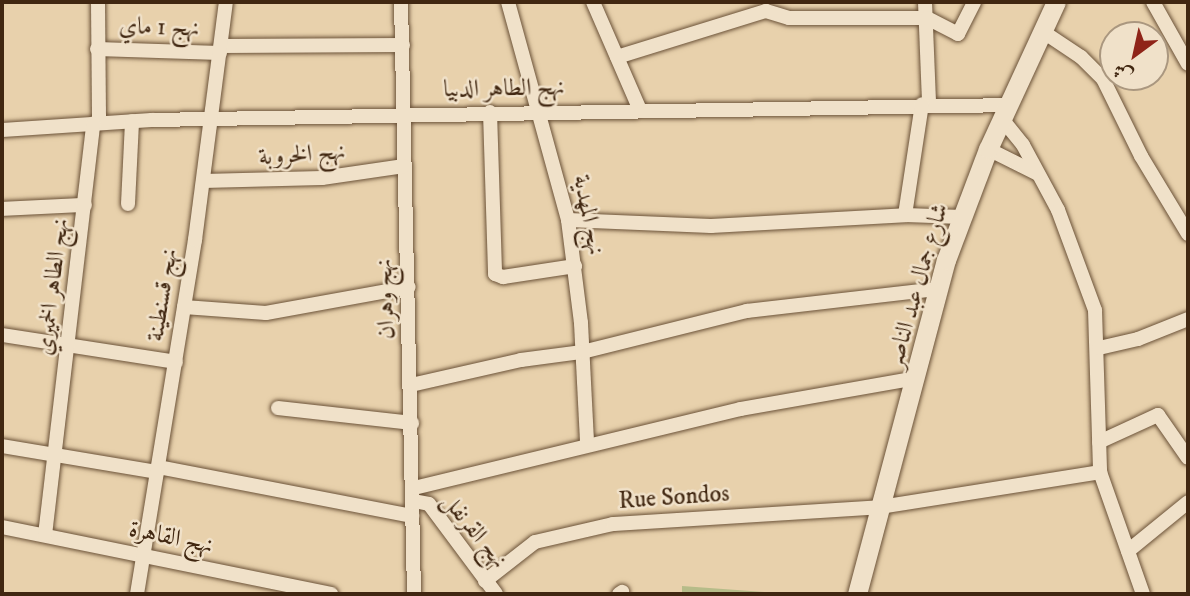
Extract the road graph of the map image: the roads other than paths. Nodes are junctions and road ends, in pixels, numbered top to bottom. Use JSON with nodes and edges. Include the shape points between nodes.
{"nodes":[{"id":1,"x":98,"y":2,"type":"edge"},
{"id":2,"x":226,"y":2,"type":"edge"},
{"id":3,"x":401,"y":2,"type":"edge"},
{"id":4,"x":509,"y":2,"type":"edge"},
{"id":5,"x":593,"y":2,"type":"edge"},
{"id":6,"x":925,"y":2,"type":"edge"},
{"id":7,"x":974,"y":2,"type":"edge"},
{"id":8,"x":1056,"y":2,"type":"edge"},
{"id":9,"x":1153,"y":2,"type":"edge"},
{"id":10,"x":927,"y":18,"type":"junction"},
{"id":11,"x":1042,"y":31,"type":"junction"},
{"id":12,"x":403,"y":45,"type":"junction"},
{"id":13,"x":97,"y":49,"type":"junction"},
{"id":14,"x":221,"y":49,"type":"junction"},
{"id":15,"x":617,"y":57,"type":"junction"},
{"id":16,"x":1188,"y":64,"type":"edge"},
{"id":17,"x":925,"y":104,"type":"junction"},
{"id":18,"x":639,"y":108,"type":"junction"},
{"id":19,"x":541,"y":111,"type":"junction"},
{"id":20,"x":490,"y":112,"type":"junction"},
{"id":21,"x":1005,"y":112,"type":"junction"},
{"id":22,"x":404,"y":114,"type":"junction"},
{"id":23,"x":212,"y":119,"type":"junction"},
{"id":24,"x":132,"y":121,"type":"junction"},
{"id":25,"x":96,"y":124,"type":"junction"},
{"id":26,"x":2,"y":130,"type":"edge"},
{"id":27,"x":988,"y":149,"type":"junction"},
{"id":28,"x":404,"y":166,"type":"junction"},
{"id":29,"x":1041,"y":177,"type":"junction"},
{"id":30,"x":203,"y":181,"type":"junction"},
{"id":31,"x":128,"y":204,"type":"dead end"},
{"id":32,"x":85,"y":205,"type":"junction"},
{"id":33,"x":2,"y":209,"type":"edge"},
{"id":34,"x":905,"y":215,"type":"junction"},
{"id":35,"x":962,"y":217,"type":"junction"},
{"id":36,"x":568,"y":220,"type":"junction"},
{"id":37,"x":1188,"y":234,"type":"edge"},
{"id":38,"x":575,"y":266,"type":"junction"},
{"id":39,"x":409,"y":287,"type":"junction"},
{"id":40,"x":938,"y":289,"type":"junction"},
{"id":41,"x":184,"y":307,"type":"junction"},
{"id":42,"x":1188,"y":319,"type":"edge"},
{"id":43,"x":2,"y":335,"type":"edge"},
{"id":44,"x":69,"y":343,"type":"junction"},
{"id":45,"x":1098,"y":348,"type":"junction"},
{"id":46,"x":582,"y":352,"type":"junction"},
{"id":47,"x":176,"y":362,"type":"junction"},
{"id":48,"x":916,"y":378,"type":"junction"},
{"id":49,"x":411,"y":385,"type":"junction"},
{"id":50,"x":278,"y":408,"type":"dead end"},
{"id":51,"x":412,"y":423,"type":"junction"},
{"id":52,"x":587,"y":443,"type":"junction"},
{"id":53,"x":1099,"y":443,"type":"junction"},
{"id":54,"x":2,"y":446,"type":"edge"},
{"id":55,"x":56,"y":454,"type":"junction"},
{"id":56,"x":1188,"y":458,"type":"edge"},
{"id":57,"x":158,"y":470,"type":"junction"},
{"id":58,"x":1100,"y":472,"type":"junction"},
{"id":59,"x":413,"y":502,"type":"junction"},
{"id":60,"x":1188,"y":502,"type":"edge"},
{"id":61,"x":880,"y":507,"type":"junction"},
{"id":62,"x":2,"y":527,"type":"edge"},
{"id":63,"x":45,"y":535,"type":"junction"},
{"id":64,"x":1128,"y":551,"type":"junction"},
{"id":65,"x":143,"y":555,"type":"junction"},
{"id":66,"x":485,"y":581,"type":"junction"},
{"id":67,"x":137,"y":594,"type":"edge"},
{"id":68,"x":331,"y":594,"type":"edge"},
{"id":69,"x":414,"y":594,"type":"edge"},
{"id":70,"x":496,"y":594,"type":"edge"},
{"id":71,"x":857,"y":594,"type":"edge"},
{"id":72,"x":1143,"y":594,"type":"edge"}],
"edges":[{"from":1,"to":13,"type":"street","name":"نهج الطاهر الخميري"},
{"from":2,"to":14,"type":"street","name":"نهج قسنطينة"},
{"from":3,"to":12,"type":"street","name":"نهج وهران"},
{"from":4,"to":19,"type":"street","name":"نهج المهدية"},
{"from":5,"to":15,"type":"street"},
{"from":6,"to":10,"type":"street"},
{"from":7,"to":10,"type":"street","via":[[960,33]]},
{"from":8,"to":11,"type":"main road","name":"شارع جمال عبد الناصر"},
{"from":9,"to":16,"type":"street"},
{"from":10,"to":15,"type":"street","via":[[789,18],[766,11]]},
{"from":10,"to":17,"type":"street"},
{"from":11,"to":21,"type":"main road","name":"شارع جمال عبد الناصر"},
{"from":11,"to":37,"type":"street","via":[[1082,57],[1102,79]]},
{"from":12,"to":14,"type":"street","name":"نهج 1 ماي"},
{"from":12,"to":22,"type":"street","name":"نهج وهران"},
{"from":13,"to":14,"type":"street","name":"نهج 1 ماي"},
{"from":13,"to":25,"type":"street","name":"نهج الطاهر الخميري"},
{"from":14,"to":23,"type":"street","name":"نهج قسنطينة"},
{"from":15,"to":18,"type":"street"},
{"from":17,"to":18,"type":"street","name":"نهج الطاهر الدبيا"},
{"from":17,"to":21,"type":"street","name":"نهج الطاهر الدبيا"},
{"from":17,"to":34,"type":"street"},
{"from":18,"to":19,"type":"street","name":"نهج الطاهر الدبيا"},
{"from":19,"to":20,"type":"street","name":"نهج الطاهر الدبيا"},
{"from":19,"to":36,"type":"street","name":"نهج المهدية"},
{"from":20,"to":22,"type":"street","name":"نهج الطاهر الدبيا"},
{"from":20,"to":38,"type":"street","via":[[495,274],[503,277]]},
{"from":21,"to":27,"type":"main road","name":"شارع جمال عبد الناصر"},
{"from":21,"to":29,"type":"street"},
{"from":22,"to":23,"type":"street","name":"نهج الطاهر الدبيا"},
{"from":22,"to":28,"type":"street","name":"نهج وهران"},
{"from":23,"to":24,"type":"street","name":"نهج الطاهر الدبيا"},
{"from":23,"to":30,"type":"street","name":"نهج قسنطينة"},
{"from":24,"to":25,"type":"street","name":"نهج الطاهر الدبيا"},
{"from":24,"to":31,"type":"street"},
{"from":25,"to":26,"type":"street","name":"نهج الطاهر الدبيا"},
{"from":25,"to":32,"type":"street","name":"نهج الطاهر الخميري"},
{"from":27,"to":29,"type":"street"},
{"from":27,"to":35,"type":"main road","name":"شارع جمال عبد الناصر"},
{"from":28,"to":30,"type":"street","name":"نهج الخروبة","via":[[311,179]]},
{"from":28,"to":39,"type":"street","name":"نهج وهران"},
{"from":29,"to":45,"type":"street","via":[[1079,259],[1095,310]]},
{"from":30,"to":41,"type":"street","name":"نهج قسنطينة"},
{"from":32,"to":33,"type":"street"},
{"from":32,"to":44,"type":"street","name":"نهج الطاهر الخميري"},
{"from":34,"to":35,"type":"street"},
{"from":34,"to":36,"type":"street","via":[[711,226]]},
{"from":35,"to":40,"type":"main road","name":"شارع جمال عبد الناصر"},
{"from":36,"to":38,"type":"street","name":"نهج المهدية"},
{"from":38,"to":46,"type":"street","name":"نهج المهدية"},
{"from":39,"to":41,"type":"street","via":[[266,313]]},
{"from":39,"to":49,"type":"street","name":"نهج وهران"},
{"from":40,"to":46,"type":"street","via":[[757,309]]},
{"from":40,"to":48,"type":"main road","name":"شارع جمال عبد الناصر"},
{"from":41,"to":47,"type":"street","name":"نهج قسنطينة"},
{"from":42,"to":45,"type":"street","via":[[1138,339]]},
{"from":43,"to":44,"type":"street"},
{"from":44,"to":47,"type":"street"},
{"from":44,"to":55,"type":"street","name":"نهج الطاهر الخميري"},
{"from":45,"to":53,"type":"street"},
{"from":46,"to":49,"type":"street","via":[[521,360]]},
{"from":46,"to":52,"type":"street","name":"نهج المهدية"},
{"from":47,"to":57,"type":"street","name":"نهج قسنطينة"},
{"from":48,"to":52,"type":"street","via":[[741,409]]},
{"from":48,"to":61,"type":"main road","name":"شارع جمال عبد الناصر"},
{"from":49,"to":51,"type":"street","name":"نهج وهران"},
{"from":50,"to":51,"type":"street"},
{"from":51,"to":59,"type":"street","name":"نهج وهران"},
{"from":52,"to":59,"type":"street"},
{"from":53,"to":56,"type":"street","via":[[1158,415]]},
{"from":53,"to":58,"type":"street"},
{"from":54,"to":55,"type":"street"},
{"from":55,"to":57,"type":"street"},
{"from":55,"to":63,"type":"street","name":"نهج الطاهر الخميري"},
{"from":57,"to":59,"type":"street"},
{"from":57,"to":65,"type":"street","name":"نهج قسنطينة"},
{"from":58,"to":61,"type":"street","name":"Rue Sondos"},
{"from":58,"to":64,"type":"street"},
{"from":59,"to":66,"type":"street","name":"نهج القرنفل","via":[[429,504]]},
{"from":59,"to":69,"type":"street","name":"نهج وهران"},
{"from":60,"to":64,"type":"street"},
{"from":61,"to":66,"type":"street","name":"Rue Sondos","via":[[613,524],[535,542]]},
{"from":61,"to":71,"type":"main road","name":"شارع جمال عبد الناصر"},
{"from":62,"to":63,"type":"street","name":"نهج القاهرة"},
{"from":63,"to":65,"type":"street","name":"نهج القاهرة"},
{"from":64,"to":72,"type":"street"},
{"from":65,"to":67,"type":"street","name":"نهج قسنطينة"},
{"from":65,"to":68,"type":"street","name":"نهج القاهرة"},
{"from":66,"to":70,"type":"street","name":"نهج القرنفل"}]}
